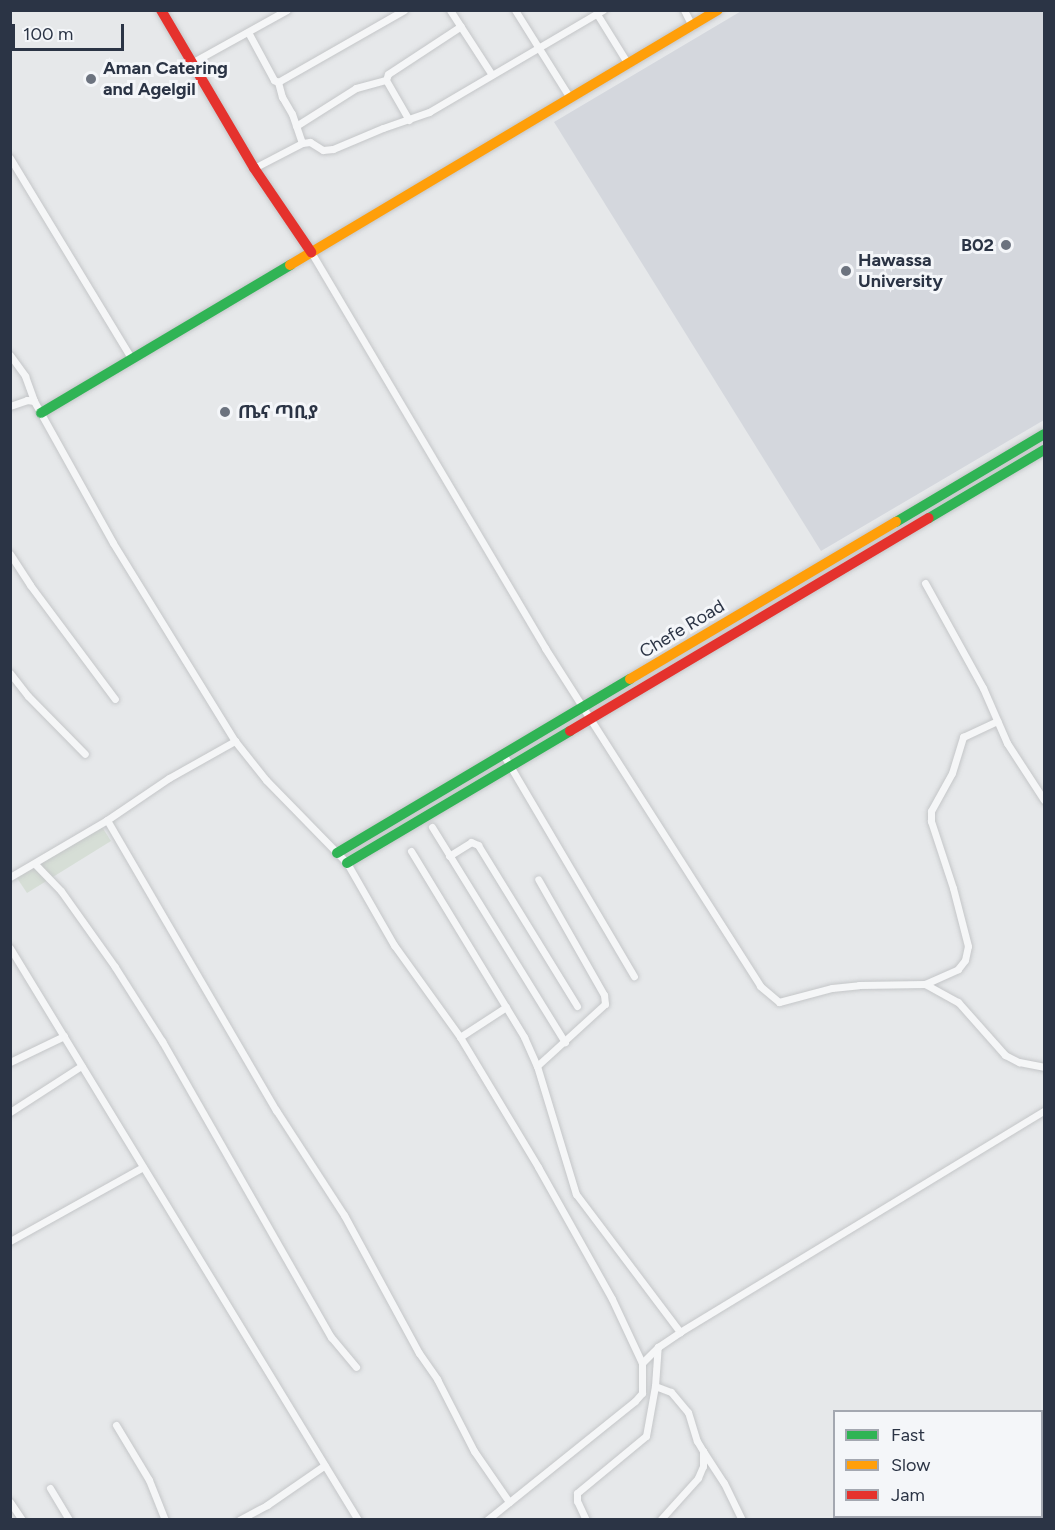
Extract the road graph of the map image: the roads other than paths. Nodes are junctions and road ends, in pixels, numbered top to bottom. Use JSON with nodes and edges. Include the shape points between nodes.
{"nodes":[{"id":1,"x":161,"y":10,"type":"edge"},
{"id":2,"x":288,"y":10,"type":"edge"},
{"id":3,"x":404,"y":10,"type":"edge"},
{"id":4,"x":450,"y":10,"type":"edge"},
{"id":5,"x":515,"y":10,"type":"edge"},
{"id":6,"x":684,"y":10,"type":"edge"},
{"id":7,"x":718,"y":10,"type":"edge"},
{"id":8,"x":600,"y":12,"type":"edge"},
{"id":9,"x":390,"y":14,"type":"edge"},
{"id":10,"x":461,"y":26,"type":"junction"},
{"id":11,"x":692,"y":26,"type":"junction"},
{"id":12,"x":248,"y":32,"type":"junction"},
{"id":13,"x":539,"y":48,"type":"junction"},
{"id":14,"x":193,"y":62,"type":"junction"},
{"id":15,"x":628,"y":64,"type":"junction"},
{"id":16,"x":492,"y":75,"type":"junction"},
{"id":17,"x":386,"y":80,"type":"junction"},
{"id":18,"x":278,"y":82,"type":"junction"},
{"id":19,"x":570,"y":98,"type":"junction"},
{"id":20,"x":409,"y":120,"type":"junction"},
{"id":21,"x":296,"y":126,"type":"junction"},
{"id":22,"x":302,"y":143,"type":"junction"},
{"id":23,"x":11,"y":160,"type":"edge"},
{"id":24,"x":254,"y":168,"type":"junction"},
{"id":25,"x":311,"y":252,"type":"junction"},
{"id":26,"x":10,"y":355,"type":"edge"},
{"id":27,"x":131,"y":358,"type":"junction"},
{"id":28,"x":34,"y":401,"type":"junction"},
{"id":29,"x":10,"y":406,"type":"edge"},
{"id":30,"x":41,"y":413,"type":"junction"},
{"id":31,"x":1044,"y":434,"type":"edge"},
{"id":32,"x":1044,"y":450,"type":"edge"},
{"id":33,"x":10,"y":554,"type":"edge"},
{"id":34,"x":925,"y":583,"type":"dead end"},
{"id":35,"x":10,"y":673,"type":"edge"},
{"id":36,"x":116,"y":699,"type":"dead end"},
{"id":37,"x":584,"y":706,"type":"junction"},
{"id":38,"x":591,"y":718,"type":"junction"},
{"id":39,"x":997,"y":722,"type":"junction"},
{"id":40,"x":235,"y":741,"type":"junction"},
{"id":41,"x":85,"y":754,"type":"dead end"},
{"id":42,"x":503,"y":754,"type":"junction"},
{"id":43,"x":510,"y":766,"type":"junction"},
{"id":44,"x":1044,"y":800,"type":"edge"},
{"id":45,"x":107,"y":820,"type":"junction"},
{"id":46,"x":432,"y":827,"type":"dead end"},
{"id":47,"x":411,"y":851,"type":"dead end"},
{"id":48,"x":337,"y":853,"type":"junction"},
{"id":49,"x":449,"y":856,"type":"junction"},
{"id":50,"x":347,"y":863,"type":"junction"},
{"id":51,"x":35,"y":864,"type":"junction"},
{"id":52,"x":10,"y":877,"type":"edge"},
{"id":53,"x":538,"y":879,"type":"dead end"},
{"id":54,"x":10,"y":948,"type":"edge"},
{"id":55,"x":634,"y":976,"type":"dead end"},
{"id":56,"x":925,"y":984,"type":"junction"},
{"id":57,"x":577,"y":1006,"type":"dead end"},
{"id":58,"x":506,"y":1007,"type":"junction"},
{"id":59,"x":64,"y":1036,"type":"junction"},
{"id":60,"x":460,"y":1037,"type":"junction"},
{"id":61,"x":566,"y":1042,"type":"junction"},
{"id":62,"x":10,"y":1062,"type":"edge"},
{"id":63,"x":81,"y":1066,"type":"junction"},
{"id":64,"x":537,"y":1066,"type":"junction"},
{"id":65,"x":1044,"y":1067,"type":"edge"},
{"id":66,"x":1044,"y":1110,"type":"edge"},
{"id":67,"x":10,"y":1112,"type":"edge"},
{"id":68,"x":143,"y":1167,"type":"junction"},
{"id":69,"x":10,"y":1240,"type":"edge"},
{"id":70,"x":680,"y":1332,"type":"junction"},
{"id":71,"x":658,"y":1347,"type":"junction"},
{"id":72,"x":642,"y":1363,"type":"junction"},
{"id":73,"x":356,"y":1368,"type":"dead end"},
{"id":74,"x":655,"y":1386,"type":"junction"},
{"id":75,"x":116,"y":1425,"type":"dead end"},
{"id":76,"x":703,"y":1451,"type":"junction"},
{"id":77,"x":325,"y":1465,"type":"junction"},
{"id":78,"x":50,"y":1488,"type":"dead end"},
{"id":79,"x":10,"y":1502,"type":"edge"},
{"id":80,"x":509,"y":1502,"type":"junction"},
{"id":81,"x":22,"y":1520,"type":"edge"},
{"id":82,"x":69,"y":1520,"type":"edge"},
{"id":83,"x":165,"y":1520,"type":"edge"},
{"id":84,"x":239,"y":1520,"type":"edge"},
{"id":85,"x":358,"y":1520,"type":"edge"},
{"id":86,"x":487,"y":1520,"type":"edge"},
{"id":87,"x":586,"y":1520,"type":"edge"},
{"id":88,"x":660,"y":1520,"type":"edge"},
{"id":89,"x":742,"y":1520,"type":"edge"}],
"edges":[{"from":1,"to":14,"type":"street"},
{"from":2,"to":12,"type":"street"},
{"from":3,"to":9,"type":"street"},
{"from":4,"to":10,"type":"street"},
{"from":5,"to":13,"type":"street"},
{"from":6,"to":11,"type":"street"},
{"from":7,"to":11,"type":"street"},
{"from":8,"to":13,"type":"street"},
{"from":8,"to":15,"type":"street"},
{"from":9,"to":18,"type":"street"},
{"from":10,"to":16,"type":"street"},
{"from":10,"to":17,"type":"street","via":[[393,69]]},
{"from":11,"to":15,"type":"street"},
{"from":12,"to":14,"type":"street"},
{"from":12,"to":18,"type":"street"},
{"from":13,"to":16,"type":"street"},
{"from":13,"to":19,"type":"street"},
{"from":14,"to":24,"type":"street"},
{"from":15,"to":19,"type":"street"},
{"from":16,"to":20,"type":"street"},
{"from":17,"to":20,"type":"street"},
{"from":17,"to":21,"type":"street","via":[[356,88]]},
{"from":18,"to":21,"type":"street"},
{"from":19,"to":25,"type":"street"},
{"from":20,"to":22,"type":"street","via":[[333,149]]},
{"from":21,"to":22,"type":"street"},
{"from":22,"to":24,"type":"street"},
{"from":23,"to":27,"type":"street"},
{"from":24,"to":25,"type":"street"},
{"from":25,"to":27,"type":"street"},
{"from":25,"to":37,"type":"street","via":[[518,605]]},
{"from":26,"to":28,"type":"street","via":[[25,376]]},
{"from":27,"to":30,"type":"street"},
{"from":28,"to":29,"type":"street"},
{"from":28,"to":30,"type":"street"},
{"from":30,"to":40,"type":"street","via":[[113,543]]},
{"from":31,"to":37,"type":"street","name":"Chefe Road"},
{"from":32,"to":38,"type":"street","name":"Chefe Road"},
{"from":33,"to":36,"type":"street"},
{"from":34,"to":39,"type":"street","via":[[965,653]]},
{"from":35,"to":41,"type":"street"},
{"from":37,"to":38,"type":"street"},
{"from":37,"to":42,"type":"street","name":"Chefe Road"},
{"from":38,"to":43,"type":"street","name":"Chefe Road"},
{"from":38,"to":56,"type":"street","via":[[737,954],[760,986],[777,1001],[841,987]]},
{"from":39,"to":44,"type":"street"},
{"from":39,"to":56,"type":"street","via":[[963,737],[952,773],[931,811],[968,946],[958,969]]},
{"from":40,"to":45,"type":"street","via":[[169,778]]},
{"from":40,"to":48,"type":"street","via":[[266,780]]},
{"from":42,"to":43,"type":"street"},
{"from":42,"to":48,"type":"street","name":"Chefe Road"},
{"from":43,"to":50,"type":"street","name":"Chefe Road"},
{"from":43,"to":55,"type":"street"},
{"from":45,"to":51,"type":"street"},
{"from":45,"to":80,"type":"street","via":[[276,1110],[344,1215],[419,1353],[437,1378],[474,1452]]},
{"from":46,"to":49,"type":"street"},
{"from":47,"to":58,"type":"street"},
{"from":48,"to":50,"type":"street"},
{"from":49,"to":57,"type":"street","via":[[471,842],[478,845]]},
{"from":49,"to":61,"type":"street"},
{"from":50,"to":60,"type":"street","via":[[394,945]]},
{"from":51,"to":52,"type":"street"},
{"from":51,"to":73,"type":"street","via":[[61,891],[115,967],[162,1041],[331,1337]]},
{"from":53,"to":61,"type":"street","via":[[604,995],[605,1004]]},
{"from":54,"to":59,"type":"street"},
{"from":56,"to":65,"type":"street","via":[[958,1002],[1005,1055]]},
{"from":58,"to":60,"type":"street"},
{"from":58,"to":64,"type":"street"},
{"from":59,"to":62,"type":"street"},
{"from":59,"to":63,"type":"street"},
{"from":60,"to":72,"type":"street","via":[[595,1269]]},
{"from":61,"to":64,"type":"street"},
{"from":63,"to":67,"type":"street"},
{"from":63,"to":68,"type":"street"},
{"from":64,"to":70,"type":"street","via":[[576,1194]]},
{"from":66,"to":70,"type":"street"},
{"from":68,"to":69,"type":"street"},
{"from":68,"to":77,"type":"street"},
{"from":70,"to":71,"type":"street"},
{"from":71,"to":72,"type":"street"},
{"from":71,"to":74,"type":"street"},
{"from":72,"to":80,"type":"street","via":[[642,1393],[635,1401]]},
{"from":74,"to":76,"type":"street","via":[[671,1392],[688,1412]]},
{"from":74,"to":87,"type":"street","via":[[646,1436],[577,1493]]},
{"from":75,"to":83,"type":"street","via":[[149,1480]]},
{"from":76,"to":88,"type":"street","via":[[698,1478]]},
{"from":76,"to":89,"type":"street"},
{"from":77,"to":84,"type":"street"},
{"from":77,"to":85,"type":"street"},
{"from":78,"to":82,"type":"street"},
{"from":79,"to":81,"type":"street"},
{"from":80,"to":86,"type":"street"}]}
